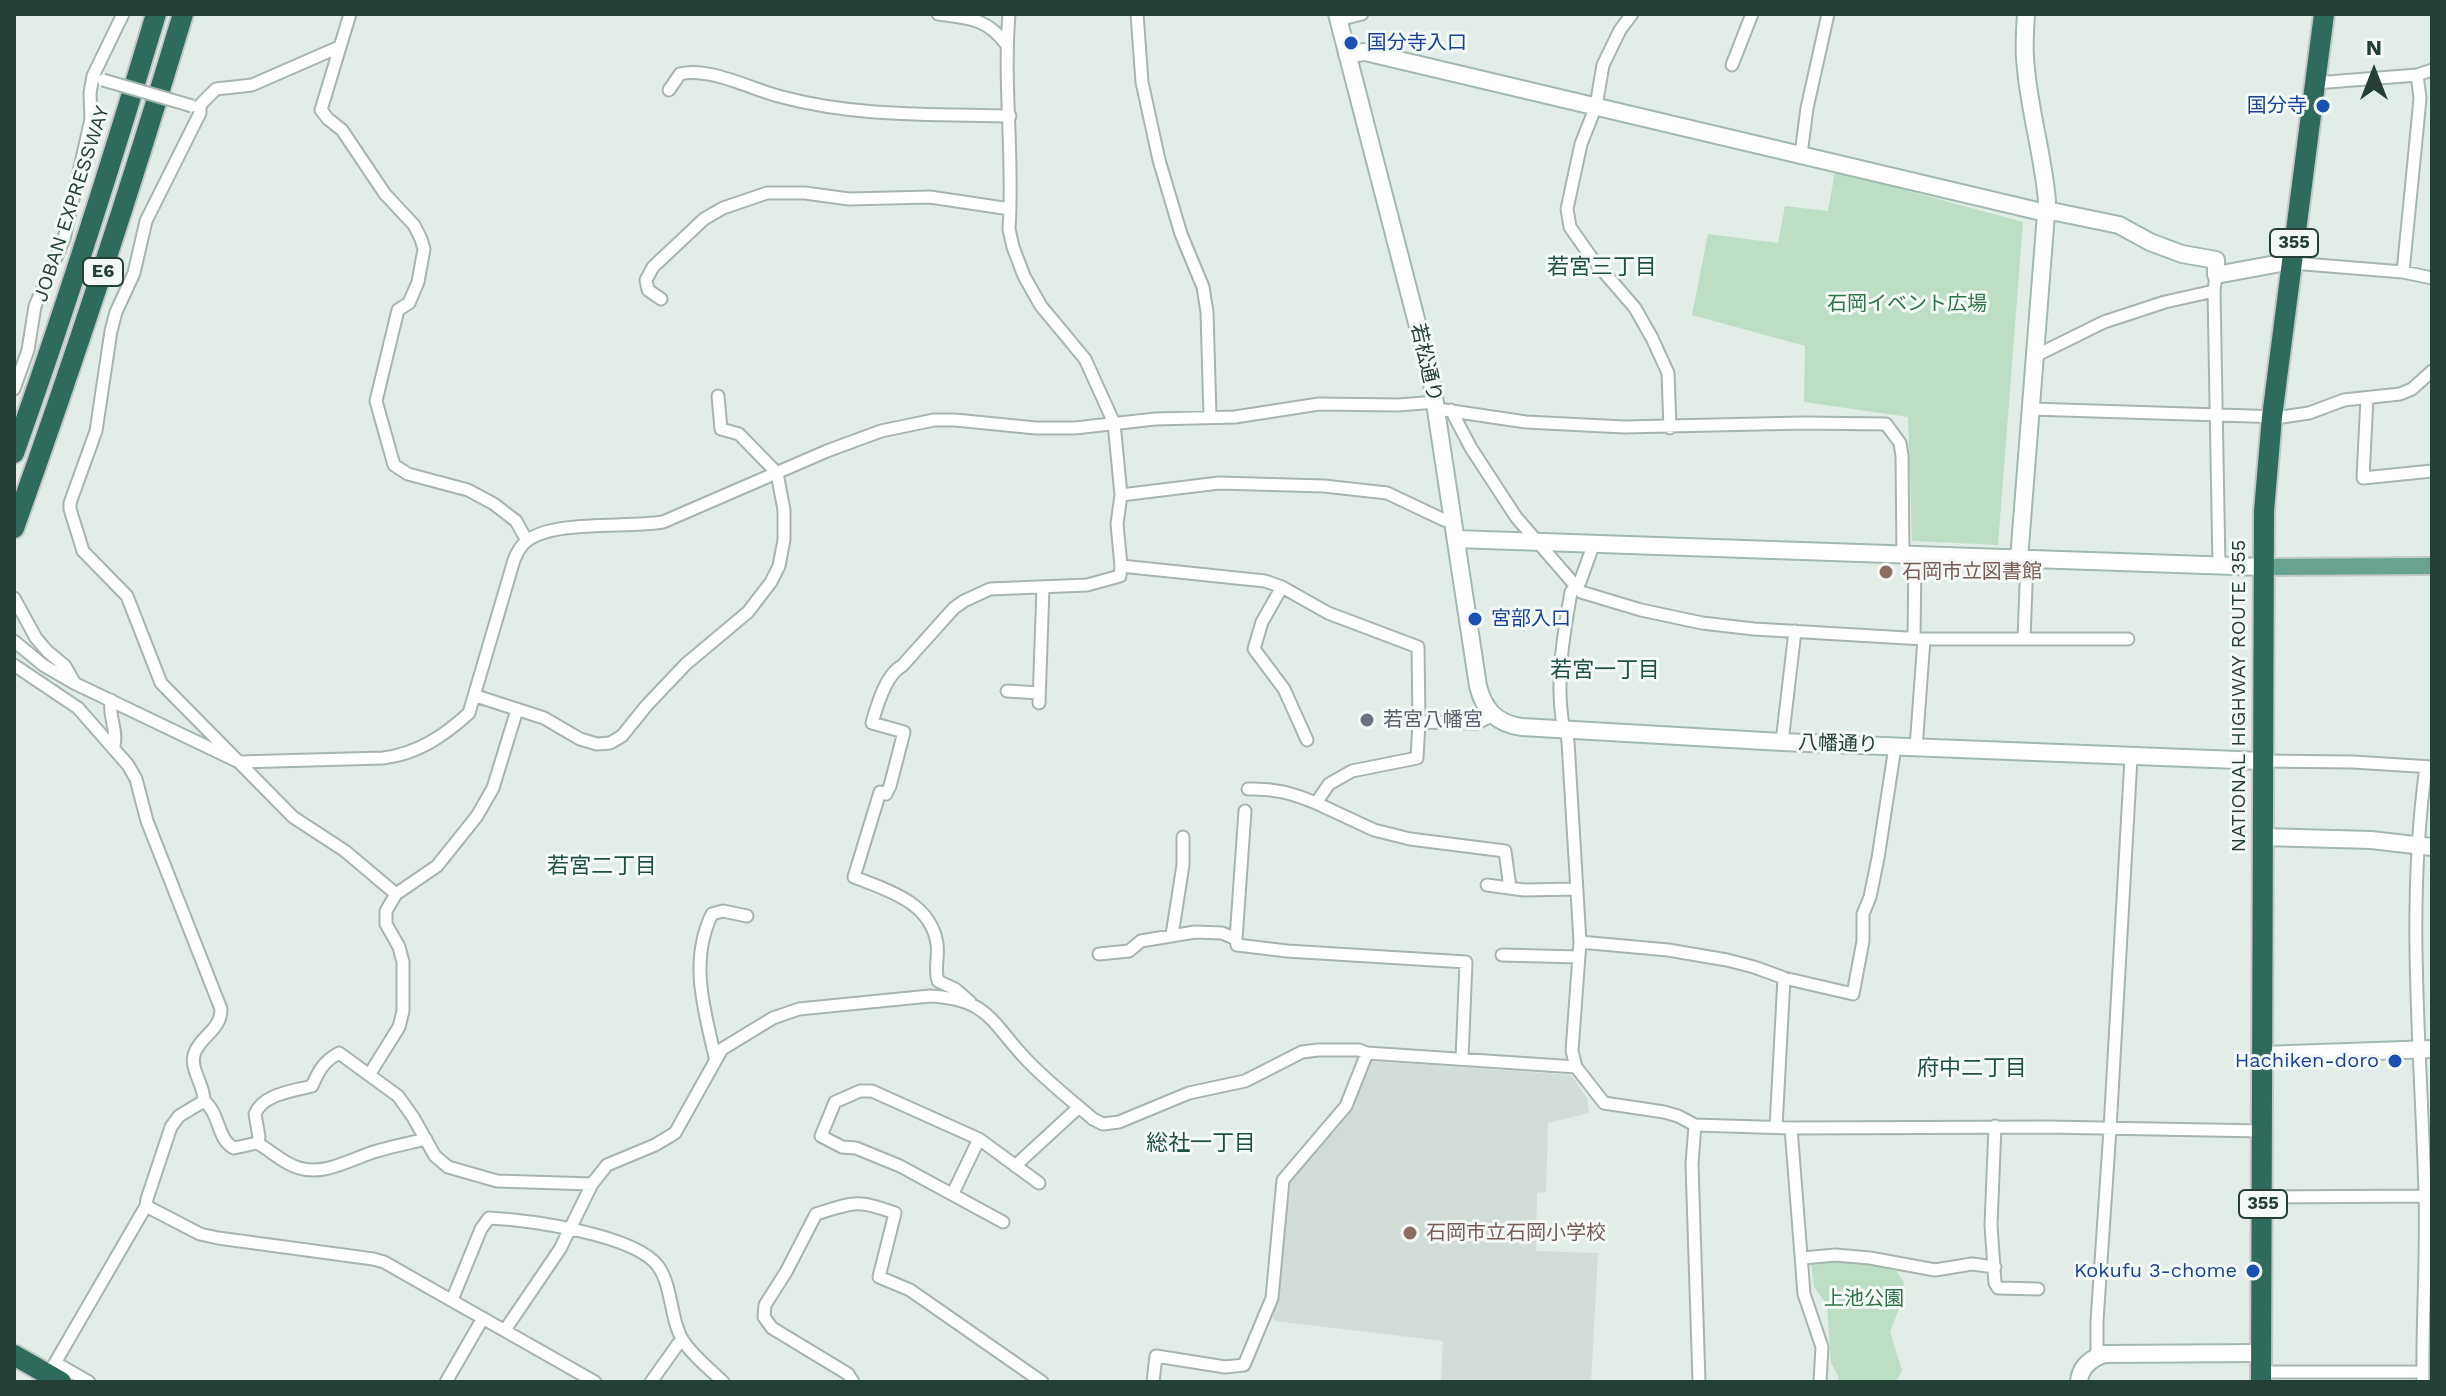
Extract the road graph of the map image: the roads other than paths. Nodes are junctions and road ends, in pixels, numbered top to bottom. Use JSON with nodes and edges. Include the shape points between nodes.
{"nodes":[{"id":1,"x":123,"y":14,"type":"edge"},
{"id":2,"x":156,"y":14,"type":"edge"},
{"id":3,"x":183,"y":14,"type":"edge"},
{"id":4,"x":350,"y":14,"type":"edge"},
{"id":5,"x":938,"y":14,"type":"edge"},
{"id":6,"x":1009,"y":14,"type":"edge"},
{"id":7,"x":1137,"y":14,"type":"edge"},
{"id":8,"x":1362,"y":14,"type":"edge"},
{"id":9,"x":1632,"y":14,"type":"edge"},
{"id":10,"x":1752,"y":14,"type":"edge"},
{"id":11,"x":1828,"y":14,"type":"edge"},
{"id":12,"x":2026,"y":14,"type":"edge"},
{"id":13,"x":2324,"y":14,"type":"edge"},
{"id":14,"x":1337,"y":17,"type":"edge"},
{"id":15,"x":1006,"y":44,"type":"junction"},
{"id":16,"x":339,"y":47,"type":"junction"},
{"id":17,"x":1347,"y":54,"type":"junction"},
{"id":18,"x":1732,"y":65,"type":"dead end"},
{"id":19,"x":2432,"y":70,"type":"edge"},
{"id":20,"x":2417,"y":75,"type":"junction"},
{"id":21,"x":98,"y":78,"type":"junction"},
{"id":22,"x":2315,"y":83,"type":"junction"},
{"id":23,"x":669,"y":90,"type":"dead end"},
{"id":24,"x":196,"y":106,"type":"junction"},
{"id":25,"x":1596,"y":106,"type":"junction"},
{"id":26,"x":1010,"y":116,"type":"junction"},
{"id":27,"x":1801,"y":154,"type":"junction"},
{"id":28,"x":1010,"y":209,"type":"junction"},
{"id":29,"x":2046,"y":213,"type":"junction"},
{"id":30,"x":2292,"y":263,"type":"junction"},
{"id":31,"x":2403,"y":272,"type":"junction"},
{"id":32,"x":2432,"y":278,"type":"edge"},
{"id":33,"x":2215,"y":283,"type":"junction"},
{"id":34,"x":661,"y":299,"type":"dead end"},
{"id":35,"x":2035,"y":356,"type":"junction"},
{"id":36,"x":2432,"y":371,"type":"edge"},
{"id":37,"x":14,"y":389,"type":"edge"},
{"id":38,"x":718,"y":396,"type":"dead end"},
{"id":39,"x":2367,"y":398,"type":"junction"},
{"id":40,"x":1441,"y":407,"type":"junction"},
{"id":41,"x":2031,"y":409,"type":"junction"},
{"id":42,"x":2217,"y":414,"type":"junction"},
{"id":43,"x":1210,"y":417,"type":"junction"},
{"id":44,"x":2272,"y":417,"type":"junction"},
{"id":45,"x":1114,"y":423,"type":"junction"},
{"id":46,"x":1670,"y":428,"type":"junction"},
{"id":47,"x":14,"y":453,"type":"edge"},
{"id":48,"x":2432,"y":471,"type":"edge"},
{"id":49,"x":777,"y":473,"type":"junction"},
{"id":50,"x":1121,"y":495,"type":"junction"},
{"id":51,"x":1453,"y":521,"type":"junction"},
{"id":52,"x":14,"y":528,"type":"edge"},
{"id":53,"x":1456,"y":539,"type":"junction"},
{"id":54,"x":527,"y":541,"type":"junction"},
{"id":55,"x":1536,"y":541,"type":"junction"},
{"id":56,"x":1594,"y":543,"type":"junction"},
{"id":57,"x":1909,"y":556,"type":"junction"},
{"id":58,"x":2023,"y":559,"type":"junction"},
{"id":59,"x":1121,"y":566,"type":"junction"},
{"id":60,"x":2432,"y":566,"type":"edge"},
{"id":61,"x":2219,"y":567,"type":"junction"},
{"id":62,"x":2263,"y":567,"type":"junction"},
{"id":63,"x":1575,"y":586,"type":"junction"},
{"id":64,"x":1043,"y":587,"type":"junction"},
{"id":65,"x":1282,"y":587,"type":"junction"},
{"id":66,"x":14,"y":598,"type":"edge"},
{"id":67,"x":18,"y":616,"type":"edge"},
{"id":68,"x":1795,"y":631,"type":"junction"},
{"id":69,"x":1919,"y":638,"type":"junction"},
{"id":70,"x":2024,"y":639,"type":"junction"},
{"id":71,"x":2128,"y":639,"type":"dead end"},
{"id":72,"x":14,"y":641,"type":"edge"},
{"id":73,"x":14,"y":665,"type":"edge"},
{"id":74,"x":74,"y":683,"type":"junction"},
{"id":75,"x":1007,"y":691,"type":"dead end"},
{"id":76,"x":476,"y":696,"type":"junction"},
{"id":77,"x":111,"y":700,"type":"junction"},
{"id":78,"x":517,"y":710,"type":"junction"},
{"id":79,"x":1493,"y":715,"type":"junction"},
{"id":80,"x":1419,"y":722,"type":"junction"},
{"id":81,"x":1567,"y":730,"type":"junction"},
{"id":82,"x":1307,"y":740,"type":"dead end"},
{"id":83,"x":1782,"y":742,"type":"junction"},
{"id":84,"x":114,"y":746,"type":"junction"},
{"id":85,"x":1895,"y":747,"type":"junction"},
{"id":86,"x":1916,"y":748,"type":"junction"},
{"id":87,"x":2131,"y":758,"type":"junction"},
{"id":88,"x":2262,"y":761,"type":"junction"},
{"id":89,"x":239,"y":762,"type":"junction"},
{"id":90,"x":2429,"y":767,"type":"edge"},
{"id":91,"x":1248,"y":789,"type":"dead end"},
{"id":92,"x":1316,"y":803,"type":"junction"},
{"id":93,"x":1245,"y":811,"type":"dead end"},
{"id":94,"x":1183,"y":837,"type":"dead end"},
{"id":95,"x":2262,"y":837,"type":"junction"},
{"id":96,"x":2425,"y":846,"type":"edge"},
{"id":97,"x":1487,"y":885,"type":"dead end"},
{"id":98,"x":1510,"y":888,"type":"junction"},
{"id":99,"x":1576,"y":889,"type":"junction"},
{"id":100,"x":396,"y":894,"type":"junction"},
{"id":101,"x":747,"y":916,"type":"dead end"},
{"id":102,"x":1172,"y":935,"type":"junction"},
{"id":103,"x":1236,"y":939,"type":"junction"},
{"id":104,"x":1580,"y":942,"type":"junction"},
{"id":105,"x":1099,"y":954,"type":"dead end"},
{"id":106,"x":1502,"y":955,"type":"dead end"},
{"id":107,"x":1579,"y":957,"type":"junction"},
{"id":108,"x":1784,"y":978,"type":"junction"},
{"id":109,"x":974,"y":1005,"type":"junction"},
{"id":110,"x":2426,"y":1049,"type":"edge"},
{"id":111,"x":1367,"y":1053,"type":"junction"},
{"id":112,"x":2262,"y":1055,"type":"junction"},
{"id":113,"x":715,"y":1057,"type":"junction"},
{"id":114,"x":1462,"y":1059,"type":"junction"},
{"id":115,"x":1576,"y":1067,"type":"junction"},
{"id":116,"x":369,"y":1075,"type":"junction"},
{"id":117,"x":204,"y":1101,"type":"junction"},
{"id":118,"x":1079,"y":1107,"type":"junction"},
{"id":119,"x":1695,"y":1125,"type":"junction"},
{"id":120,"x":1995,"y":1126,"type":"junction"},
{"id":121,"x":1776,"y":1127,"type":"junction"},
{"id":122,"x":1791,"y":1128,"type":"junction"},
{"id":123,"x":2110,"y":1129,"type":"junction"},
{"id":124,"x":2262,"y":1131,"type":"junction"},
{"id":125,"x":426,"y":1139,"type":"junction"},
{"id":126,"x":979,"y":1139,"type":"junction"},
{"id":127,"x":257,"y":1143,"type":"junction"},
{"id":128,"x":1015,"y":1166,"type":"junction"},
{"id":129,"x":1039,"y":1183,"type":"dead end"},
{"id":130,"x":592,"y":1184,"type":"junction"},
{"id":131,"x":953,"y":1193,"type":"junction"},
{"id":132,"x":2429,"y":1196,"type":"edge"},
{"id":133,"x":2263,"y":1197,"type":"junction"},
{"id":134,"x":146,"y":1206,"type":"junction"},
{"id":135,"x":1003,"y":1222,"type":"dead end"},
{"id":136,"x":571,"y":1228,"type":"junction"},
{"id":137,"x":1803,"y":1258,"type":"junction"},
{"id":138,"x":1995,"y":1267,"type":"junction"},
{"id":139,"x":2038,"y":1289,"type":"dead end"},
{"id":140,"x":452,"y":1300,"type":"junction"},
{"id":141,"x":483,"y":1318,"type":"junction"},
{"id":142,"x":505,"y":1330,"type":"junction"},
{"id":143,"x":683,"y":1341,"type":"junction"},
{"id":144,"x":2428,"y":1346,"type":"edge"},
{"id":145,"x":14,"y":1355,"type":"edge"},
{"id":146,"x":2097,"y":1356,"type":"junction"},
{"id":147,"x":1225,"y":1367,"type":"junction"},
{"id":148,"x":2261,"y":1369,"type":"edge"},
{"id":149,"x":55,"y":1373,"type":"edge"},
{"id":150,"x":2423,"y":1377,"type":"edge"},
{"id":151,"x":89,"y":1382,"type":"edge"},
{"id":152,"x":446,"y":1382,"type":"edge"},
{"id":153,"x":595,"y":1382,"type":"edge"},
{"id":154,"x":651,"y":1382,"type":"edge"},
{"id":155,"x":723,"y":1382,"type":"edge"},
{"id":156,"x":853,"y":1382,"type":"edge"},
{"id":157,"x":1042,"y":1382,"type":"edge"},
{"id":158,"x":1153,"y":1382,"type":"edge"},
{"id":159,"x":1223,"y":1382,"type":"edge"},
{"id":160,"x":1699,"y":1382,"type":"edge"},
{"id":161,"x":1820,"y":1382,"type":"edge"},
{"id":162,"x":2079,"y":1382,"type":"edge"}],
"edges":[{"from":1,"to":21,"type":"street"},
{"from":2,"to":47,"type":"highway","name":"JOBAN EXPRESSWAY","number":"E6"},
{"from":3,"to":52,"type":"highway","number":"E6","via":[[124,208]]},
{"from":4,"to":16,"type":"street"},
{"from":5,"to":15,"type":"street","via":[[985,23]]},
{"from":6,"to":15,"type":"street"},
{"from":7,"to":43,"type":"street","via":[[1142,82],[1162,171],[1203,287]]},
{"from":8,"to":14,"type":"street"},
{"from":9,"to":25,"type":"street","via":[[1603,65]]},
{"from":10,"to":18,"type":"street"},
{"from":11,"to":27,"type":"street"},
{"from":12,"to":29,"type":"street","via":[[2024,56],[2045,172]]},
{"from":13,"to":22,"type":"highway","name":"NATIONAL HIGHWAY ROUTE 355","number":"355"},
{"from":14,"to":17,"type":"street","name":"若松通り"},
{"from":15,"to":26,"type":"street"},
{"from":16,"to":24,"type":"street","via":[[252,85],[216,89]]},
{"from":16,"to":54,"type":"street","via":[[321,110],[414,225],[424,249],[413,296],[398,310],[376,401],[390,456],[408,474],[468,490],[494,504],[516,521]]},
{"from":17,"to":25,"type":"street","via":[[1365,52]]},
{"from":17,"to":40,"type":"street","name":"若松通り"},
{"from":19,"to":20,"type":"street"},
{"from":20,"to":22,"type":"street"},
{"from":20,"to":31,"type":"street","via":[[2420,98]]},
{"from":21,"to":24,"type":"street","bridge":true},
{"from":21,"to":37,"type":"street","via":[[90,93],[91,119],[64,239],[35,306],[28,350]]},
{"from":22,"to":30,"type":"highway","name":"NATIONAL HIGHWAY ROUTE 355","number":"355"},
{"from":23,"to":26,"type":"street","via":[[680,74],[698,71],[783,98],[841,109]]},
{"from":24,"to":89,"type":"street","via":[[200,113],[146,221],[134,273],[116,312],[96,431],[70,509],[83,551],[127,596],[161,683]]},
{"from":25,"to":27,"type":"street"},
{"from":25,"to":46,"type":"street","via":[[1571,182],[1570,227],[1635,308],[1652,338],[1668,373]]},
{"from":26,"to":28,"type":"street"},
{"from":27,"to":29,"type":"street"},
{"from":28,"to":34,"type":"street","via":[[930,197],[767,193],[704,219],[653,267],[646,280],[648,290]]},
{"from":28,"to":45,"type":"street","via":[[1009,229],[1024,276],[1041,306],[1085,359]]},
{"from":29,"to":33,"type":"street","via":[[2119,225],[2182,254],[2216,260]]},
{"from":29,"to":35,"type":"street"},
{"from":30,"to":31,"type":"street"},
{"from":30,"to":33,"type":"street"},
{"from":30,"to":44,"type":"highway","name":"NATIONAL HIGHWAY ROUTE 355","number":"355"},
{"from":31,"to":32,"type":"street"},
{"from":33,"to":35,"type":"street","via":[[2104,322]]},
{"from":33,"to":42,"type":"street"},
{"from":35,"to":41,"type":"street"},
{"from":36,"to":39,"type":"street","via":[[2400,394]]},
{"from":38,"to":49,"type":"street","via":[[721,429],[739,434]]},
{"from":39,"to":44,"type":"street"},
{"from":39,"to":48,"type":"street","via":[[2363,478]]},
{"from":40,"to":43,"type":"street","via":[[1319,404]]},
{"from":40,"to":46,"type":"street","via":[[1526,422]]},
{"from":40,"to":51,"type":"street","name":"若松通り"},
{"from":40,"to":55,"type":"street"},
{"from":41,"to":42,"type":"street"},
{"from":41,"to":58,"type":"street"},
{"from":42,"to":44,"type":"street"},
{"from":42,"to":61,"type":"street"},
{"from":43,"to":45,"type":"street"},
{"from":44,"to":62,"type":"highway","name":"NATIONAL HIGHWAY ROUTE 355","number":"355"},
{"from":45,"to":49,"type":"street","via":[[1036,428],[934,420],[881,431]]},
{"from":45,"to":50,"type":"street"},
{"from":46,"to":57,"type":"street","via":[[1886,424],[1900,443]]},
{"from":49,"to":54,"type":"street","via":[[663,522],[554,529]]},
{"from":49,"to":78,"type":"street","via":[[784,540],[771,582],[748,612],[666,683],[622,736],[597,744]]},
{"from":50,"to":51,"type":"street","via":[[1219,483],[1349,488],[1387,493]]},
{"from":50,"to":59,"type":"street"},
{"from":51,"to":53,"type":"street","name":"若松通り"},
{"from":53,"to":55,"type":"street"},
{"from":53,"to":79,"type":"street","name":"若松通り","via":[[1478,686]]},
{"from":54,"to":76,"type":"street","via":[[514,560]]},
{"from":55,"to":56,"type":"street"},
{"from":55,"to":63,"type":"street"},
{"from":56,"to":57,"type":"street"},
{"from":56,"to":63,"type":"street"},
{"from":57,"to":58,"type":"street"},
{"from":57,"to":69,"type":"street"},
{"from":58,"to":61,"type":"street"},
{"from":58,"to":70,"type":"street"},
{"from":59,"to":64,"type":"street","via":[[1120,576],[1106,581]]},
{"from":59,"to":65,"type":"street"},
{"from":60,"to":62,"type":"main road"},
{"from":61,"to":62,"type":"street"},
{"from":62,"to":88,"type":"highway","name":"NATIONAL HIGHWAY ROUTE 355","number":"355"},
{"from":63,"to":68,"type":"street","via":[[1641,610],[1702,623]]},
{"from":63,"to":81,"type":"street","via":[[1560,673],[1562,723]]},
{"from":64,"to":75,"type":"street","via":[[1039,698]]},
{"from":64,"to":109,"type":"street","via":[[990,589],[954,608],[894,670],[872,723],[904,732],[890,786],[886,794],[880,792],[854,877],[913,904],[937,941],[938,981]]},
{"from":65,"to":80,"type":"street","via":[[1328,613],[1418,647]]},
{"from":65,"to":82,"type":"street","via":[[1254,649],[1284,689]]},
{"from":66,"to":67,"type":"street"},
{"from":67,"to":74,"type":"street"},
{"from":68,"to":69,"type":"street"},
{"from":68,"to":83,"type":"street"},
{"from":69,"to":70,"type":"street"},
{"from":69,"to":86,"type":"street"},
{"from":70,"to":71,"type":"street"},
{"from":72,"to":74,"type":"street"},
{"from":73,"to":84,"type":"street","via":[[78,708]]},
{"from":74,"to":77,"type":"street"},
{"from":76,"to":78,"type":"street"},
{"from":76,"to":89,"type":"street","via":[[469,713],[453,728],[405,755]]},
{"from":77,"to":84,"type":"street"},
{"from":77,"to":89,"type":"street"},
{"from":78,"to":100,"type":"street","via":[[493,788],[477,816],[437,866]]},
{"from":79,"to":80,"type":"street","via":[[1477,723]]},
{"from":79,"to":81,"type":"street","name":"八幡通り","via":[[1511,726]]},
{"from":80,"to":92,"type":"street","via":[[1417,758],[1352,771],[1329,784]]},
{"from":81,"to":83,"type":"street","name":"八幡通り"},
{"from":81,"to":99,"type":"street"},
{"from":83,"to":85,"type":"street","name":"八幡通り"},
{"from":84,"to":117,"type":"street","via":[[136,779],[147,821],[220,1004],[219,1021],[194,1055]]},
{"from":85,"to":86,"type":"street","name":"八幡通り"},
{"from":85,"to":108,"type":"street","via":[[1853,994]]},
{"from":86,"to":87,"type":"street","name":"八幡通り"},
{"from":87,"to":88,"type":"street","name":"八幡通り"},
{"from":87,"to":123,"type":"street"},
{"from":88,"to":90,"type":"street"},
{"from":88,"to":95,"type":"highway","name":"NATIONAL HIGHWAY ROUTE 355","number":"355"},
{"from":89,"to":100,"type":"street","via":[[293,817]]},
{"from":90,"to":96,"type":"street"},
{"from":91,"to":92,"type":"street","via":[[1289,792]]},
{"from":92,"to":98,"type":"street","via":[[1374,830],[1505,851]]},
{"from":93,"to":103,"type":"street"},
{"from":94,"to":102,"type":"street"},
{"from":95,"to":96,"type":"street"},
{"from":95,"to":112,"type":"highway","name":"NATIONAL HIGHWAY ROUTE 355","number":"355"},
{"from":96,"to":110,"type":"street","via":[[2417,949]]},
{"from":97,"to":98,"type":"street"},
{"from":98,"to":99,"type":"street"},
{"from":99,"to":104,"type":"street"},
{"from":100,"to":116,"type":"street","via":[[386,911],[386,924],[403,962],[402,1019]]},
{"from":101,"to":113,"type":"street","via":[[712,914],[703,932],[698,965]]},
{"from":102,"to":103,"type":"street","via":[[1222,933]]},
{"from":102,"to":105,"type":"street","via":[[1141,941],[1129,951]]},
{"from":103,"to":114,"type":"street","via":[[1237,945],[1287,951],[1466,962]]},
{"from":104,"to":107,"type":"street"},
{"from":104,"to":108,"type":"street","via":[[1727,960]]},
{"from":106,"to":107,"type":"street"},
{"from":107,"to":115,"type":"street","via":[[1572,1051]]},
{"from":108,"to":121,"type":"street"},
{"from":109,"to":113,"type":"street","via":[[930,996],[799,1009],[773,1018]]},
{"from":109,"to":118,"type":"street"},
{"from":110,"to":112,"type":"street"},
{"from":110,"to":132,"type":"street"},
{"from":111,"to":114,"type":"street"},
{"from":111,"to":118,"type":"street","via":[[1302,1052],[1245,1081],[1189,1093],[1119,1122],[1103,1124]]},
{"from":111,"to":147,"type":"street","via":[[1346,1106],[1283,1180],[1272,1298],[1244,1365]]},
{"from":112,"to":124,"type":"highway","name":"NATIONAL HIGHWAY ROUTE 355","number":"355"},
{"from":113,"to":130,"type":"street","via":[[675,1133],[607,1165]]},
{"from":114,"to":115,"type":"street"},
{"from":115,"to":119,"type":"street","via":[[1604,1103],[1664,1112]]},
{"from":116,"to":125,"type":"street","via":[[398,1096]]},
{"from":116,"to":127,"type":"street","via":[[339,1053],[329,1059],[312,1086],[260,1104],[255,1114]]},
{"from":117,"to":127,"type":"street","via":[[230,1148]]},
{"from":117,"to":134,"type":"street","via":[[171,1127]]},
{"from":118,"to":128,"type":"street"},
{"from":119,"to":121,"type":"street"},
{"from":119,"to":160,"type":"street"},
{"from":120,"to":122,"type":"street"},
{"from":120,"to":123,"type":"street"},
{"from":120,"to":138,"type":"street"},
{"from":121,"to":122,"type":"street"},
{"from":122,"to":137,"type":"street"},
{"from":123,"to":124,"type":"street"},
{"from":123,"to":146,"type":"street"},
{"from":124,"to":133,"type":"highway","name":"NATIONAL HIGHWAY ROUTE 355","number":"355"},
{"from":125,"to":127,"type":"street","via":[[307,1170],[278,1159]]},
{"from":125,"to":130,"type":"street","via":[[448,1167],[497,1181]]},
{"from":126,"to":128,"type":"street"},
{"from":126,"to":131,"type":"street"},
{"from":126,"to":131,"type":"street","via":[[872,1091],[835,1102],[821,1136]]},
{"from":128,"to":129,"type":"street"},
{"from":130,"to":136,"type":"street"},
{"from":131,"to":135,"type":"street"},
{"from":132,"to":133,"type":"street"},
{"from":132,"to":144,"type":"street"},
{"from":133,"to":148,"type":"highway","name":"NATIONAL HIGHWAY ROUTE 355","number":"355"},
{"from":134,"to":140,"type":"street","via":[[200,1234],[376,1259]]},
{"from":134,"to":149,"type":"street"},
{"from":136,"to":140,"type":"street","via":[[489,1218]]},
{"from":136,"to":142,"type":"street"},
{"from":136,"to":143,"type":"street","via":[[609,1239],[656,1263]]},
{"from":137,"to":138,"type":"street","via":[[1858,1257],[1935,1270],[1972,1264]]},
{"from":137,"to":161,"type":"street","via":[[1804,1294],[1822,1347]]},
{"from":138,"to":139,"type":"street","via":[[1998,1288]]},
{"from":140,"to":141,"type":"street"},
{"from":141,"to":142,"type":"street"},
{"from":141,"to":152,"type":"street"},
{"from":142,"to":153,"type":"street"},
{"from":143,"to":154,"type":"street"},
{"from":143,"to":155,"type":"street"},
{"from":144,"to":150,"type":"street"},
{"from":145,"to":149,"type":"highway"},
{"from":146,"to":148,"type":"street"},
{"from":146,"to":162,"type":"street","via":[[2082,1369]]},
{"from":147,"to":158,"type":"street","via":[[1156,1356]]},
{"from":147,"to":159,"type":"street"},
{"from":148,"to":150,"type":"street"},
{"from":149,"to":151,"type":"street"},
{"from":156,"to":157,"type":"street","via":[[772,1328],[764,1317],[765,1305],[816,1214],[853,1203],[895,1213],[879,1277],[910,1290]]}]}
